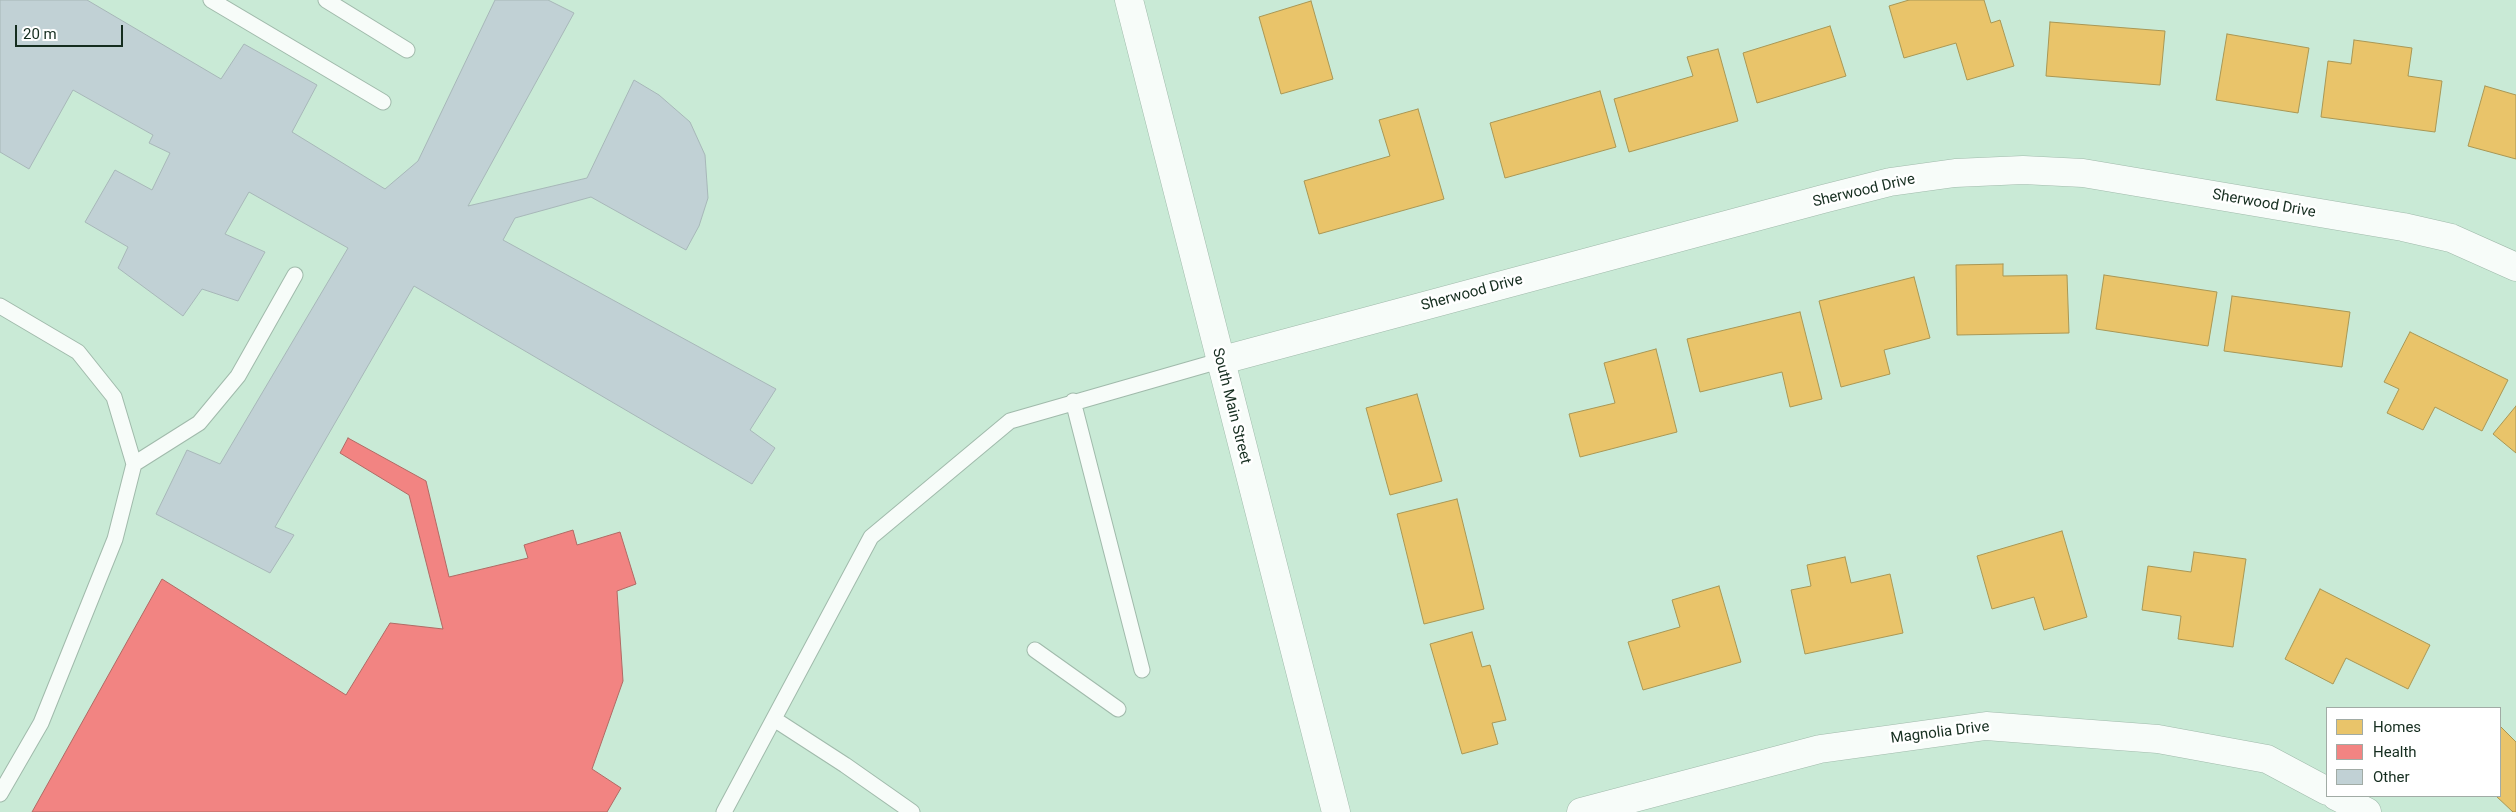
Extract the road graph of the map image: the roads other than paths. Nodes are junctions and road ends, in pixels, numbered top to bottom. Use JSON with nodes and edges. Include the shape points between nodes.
{"nodes":[{"id":1,"x":211,"y":0,"type":"edge"},
{"id":2,"x":326,"y":0,"type":"edge"},
{"id":3,"x":1129,"y":0,"type":"edge"},
{"id":4,"x":407,"y":50,"type":"dead end"},
{"id":5,"x":383,"y":102,"type":"dead end"},
{"id":6,"x":2516,"y":267,"type":"edge"},
{"id":7,"x":295,"y":275,"type":"dead end"},
{"id":8,"x":0,"y":306,"type":"edge"},
{"id":9,"x":1219,"y":361,"type":"junction"},
{"id":10,"x":1073,"y":402,"type":"junction"},
{"id":11,"x":134,"y":464,"type":"junction"},
{"id":12,"x":1035,"y":650,"type":"dead end"},
{"id":13,"x":1142,"y":670,"type":"dead end"},
{"id":14,"x":1118,"y":709,"type":"dead end"},
{"id":15,"x":774,"y":719,"type":"junction"},
{"id":16,"x":2326,"y":790,"type":"edge"},
{"id":17,"x":0,"y":794,"type":"edge"},
{"id":18,"x":2338,"y":797,"type":"edge"},
{"id":19,"x":724,"y":812,"type":"edge"},
{"id":20,"x":912,"y":812,"type":"edge"},
{"id":21,"x":1336,"y":812,"type":"edge"},
{"id":22,"x":1581,"y":812,"type":"edge"},
{"id":23,"x":2367,"y":812,"type":"edge"}],
"edges":[{"from":1,"to":5,"type":"lane"},
{"from":2,"to":4,"type":"lane"},
{"from":3,"to":9,"type":"street","name":"South Main Street"},
{"from":6,"to":9,"type":"street","name":"Sherwood Drive","via":[[2451,238],[2403,227],[2083,173],[2023,170],[1955,172],[1890,182]]},
{"from":7,"to":11,"type":"lane","via":[[238,376],[199,423]]},
{"from":8,"to":11,"type":"lane","via":[[78,352],[114,396]]},
{"from":9,"to":10,"type":"lane"},
{"from":9,"to":21,"type":"street","name":"South Main Street"},
{"from":10,"to":13,"type":"lane"},
{"from":10,"to":15,"type":"lane","via":[[1010,421],[872,537]]},
{"from":11,"to":17,"type":"lane","via":[[115,539],[41,723]]},
{"from":12,"to":14,"type":"lane"},
{"from":15,"to":19,"type":"lane"},
{"from":15,"to":20,"type":"lane"},
{"from":16,"to":22,"type":"street","name":"Magnolia Drive","via":[[2267,759],[2158,739],[1986,726],[1820,749]]},
{"from":18,"to":23,"type":"street"}]}
